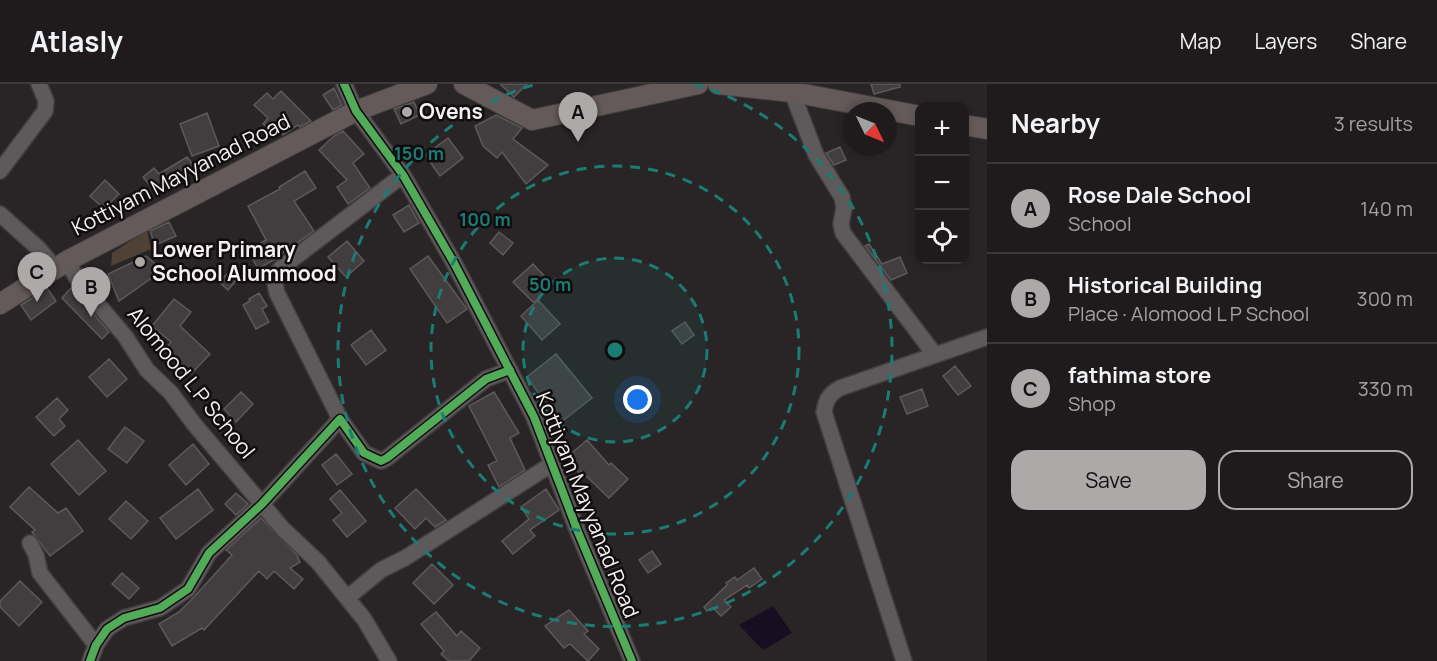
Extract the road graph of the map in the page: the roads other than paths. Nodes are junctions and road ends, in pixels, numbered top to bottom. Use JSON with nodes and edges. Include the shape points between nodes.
{"nodes":[{"id":1,"x":39,"y":84,"type":"edge"},
{"id":2,"x":344,"y":84,"type":"edge"},
{"id":3,"x":427,"y":84,"type":"edge"},
{"id":4,"x":464,"y":84,"type":"edge"},
{"id":5,"x":698,"y":84,"type":"edge"},
{"id":6,"x":718,"y":84,"type":"edge"},
{"id":7,"x":792,"y":92,"type":"junction"},
{"id":8,"x":356,"y":111,"type":"junction"},
{"id":9,"x":915,"y":115,"type":"edge"},
{"id":10,"x":969,"y":126,"type":"edge"},
{"id":11,"x":987,"y":129,"type":"edge"},
{"id":12,"x":0,"y":171,"type":"edge"},
{"id":13,"x":403,"y":175,"type":"junction"},
{"id":14,"x":0,"y":214,"type":"edge"},
{"id":15,"x":61,"y":264,"type":"junction"},
{"id":16,"x":0,"y":304,"type":"edge"},
{"id":17,"x":987,"y":337,"type":"edge"},
{"id":18,"x":934,"y":355,"type":"junction"},
{"id":19,"x":510,"y":370,"type":"junction"},
{"id":20,"x":340,"y":419,"type":"junction"},
{"id":21,"x":552,"y":464,"type":"junction"},
{"id":22,"x":262,"y":504,"type":"junction"},
{"id":23,"x":30,"y":543,"type":"dead end"},
{"id":24,"x":346,"y":598,"type":"junction"},
{"id":25,"x":96,"y":645,"type":"junction"},
{"id":26,"x":90,"y":661,"type":"edge"},
{"id":27,"x":389,"y":661,"type":"edge"},
{"id":28,"x":632,"y":661,"type":"edge"},
{"id":29,"x":904,"y":661,"type":"edge"}],
"edges":[{"from":1,"to":12,"type":"street","via":[[46,101],[45,111]]},
{"from":2,"to":8,"type":"street","name":"Kottiyam Mayyanad Road"},
{"from":3,"to":8,"type":"main road","name":"Kottiyam Mayyanad Road"},
{"from":4,"to":5,"type":"main road","via":[[532,120]]},
{"from":6,"to":7,"type":"main road"},
{"from":7,"to":9,"type":"main road"},
{"from":7,"to":18,"type":"street","via":[[816,155],[843,198],[843,233]]},
{"from":8,"to":13,"type":"street","name":"Kottiyam Mayyanad Road"},
{"from":8,"to":15,"type":"main road","name":"Kottiyam Mayyanad Road"},
{"from":10,"to":11,"type":"main road"},
{"from":13,"to":19,"type":"street","name":"Kottiyam Mayyanad Road"},
{"from":13,"to":20,"type":"street","via":[[276,274],[277,293]]},
{"from":14,"to":15,"type":"street","name":"Alomood L P School"},
{"from":15,"to":16,"type":"main road","name":"Kottiyam Mayyanad Road"},
{"from":15,"to":22,"type":"street","name":"Alomood L P School"},
{"from":17,"to":18,"type":"street"},
{"from":18,"to":29,"type":"street","via":[[840,388],[831,393],[824,412]]},
{"from":19,"to":20,"type":"street","via":[[486,379],[381,460],[364,453]]},
{"from":19,"to":21,"type":"street","name":"Kottiyam Mayyanad Road"},
{"from":20,"to":22,"type":"street"},
{"from":21,"to":24,"type":"street","via":[[381,570]]},
{"from":21,"to":28,"type":"street","name":"Kottiyam Mayyanad Road"},
{"from":22,"to":24,"type":"street","name":"Alomood L P School","via":[[318,562]]},
{"from":22,"to":25,"type":"street","via":[[209,553],[188,589],[160,608],[124,618],[107,629]]},
{"from":23,"to":25,"type":"street","via":[[40,573]]},
{"from":24,"to":27,"type":"street","name":"Alomood L P School","via":[[364,619]]},
{"from":25,"to":26,"type":"street"}]}
